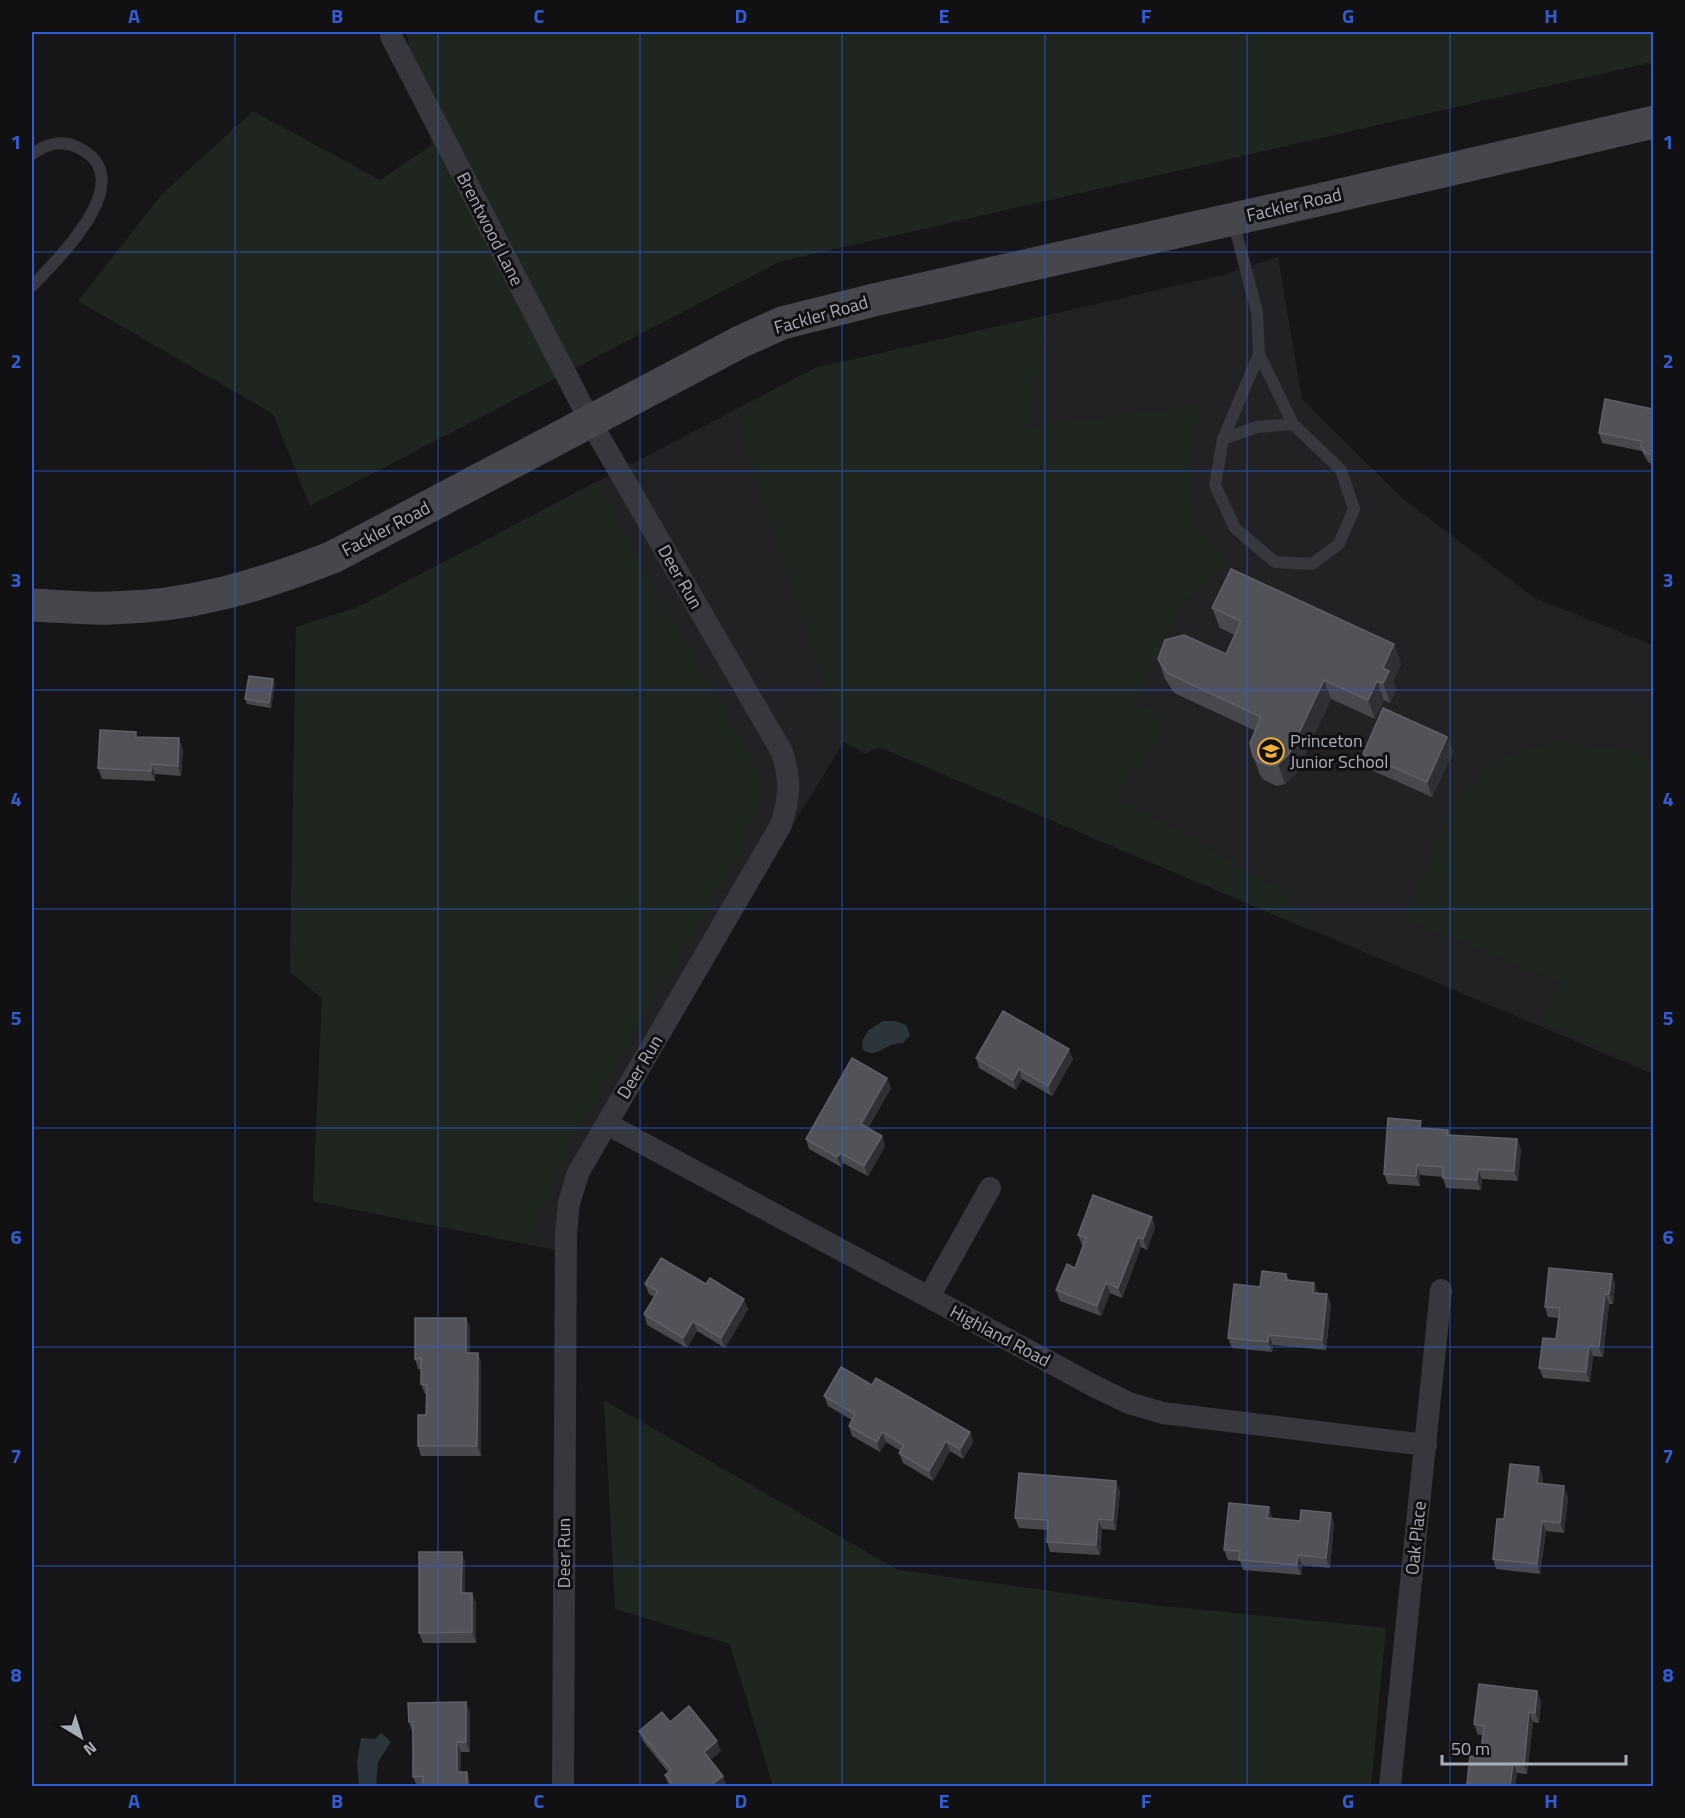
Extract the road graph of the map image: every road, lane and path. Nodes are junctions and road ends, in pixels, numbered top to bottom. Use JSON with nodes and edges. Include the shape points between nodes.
{"nodes":[{"id":1,"x":391,"y":36,"type":"dead end"},
{"id":2,"x":1653,"y":122,"type":"edge"},
{"id":3,"x":32,"y":154,"type":"edge"},
{"id":4,"x":1233,"y":219,"type":"junction"},
{"id":5,"x":32,"y":286,"type":"edge"},
{"id":6,"x":1259,"y":354,"type":"junction"},
{"id":7,"x":590,"y":422,"type":"junction"},
{"id":8,"x":1293,"y":424,"type":"junction"},
{"id":9,"x":1223,"y":439,"type":"junction"},
{"id":10,"x":32,"y":605,"type":"edge"},
{"id":11,"x":607,"y":1124,"type":"junction"},
{"id":12,"x":990,"y":1188,"type":"dead end"},
{"id":13,"x":1441,"y":1290,"type":"dead end"},
{"id":14,"x":928,"y":1297,"type":"junction"},
{"id":15,"x":1426,"y":1444,"type":"junction"},
{"id":16,"x":563,"y":1786,"type":"edge"},
{"id":17,"x":1390,"y":1786,"type":"edge"}],
"edges":[{"from":1,"to":7,"type":"street","name":"Brentwood Lane"},
{"from":2,"to":4,"type":"street","name":"Fackler Road"},
{"from":3,"to":5,"type":"lane","via":[[44,145],[58,142],[78,148],[94,159],[102,174],[90,218]]},
{"from":4,"to":6,"type":"lane","via":[[1257,312]]},
{"from":4,"to":7,"type":"street","name":"Fackler Road","via":[[782,323]]},
{"from":6,"to":8,"type":"lane"},
{"from":6,"to":9,"type":"lane"},
{"from":7,"to":10,"type":"street","name":"Fackler Road","via":[[333,557],[279,579],[214,597],[157,605],[109,609]]},
{"from":7,"to":11,"type":"street","name":"Deer Run","via":[[782,752],[788,773],[788,801],[781,825]]},
{"from":8,"to":9,"type":"lane","via":[[1257,426]]},
{"from":8,"to":9,"type":"lane","via":[[1341,470],[1354,509],[1339,544],[1312,564],[1275,562],[1235,528],[1215,485]]},
{"from":11,"to":14,"type":"street","name":"Highland Road"},
{"from":11,"to":16,"type":"street","name":"Deer Run","via":[[578,1173],[569,1203],[566,1234]]},
{"from":12,"to":14,"type":"street"},
{"from":13,"to":15,"type":"street","name":"Oak Place"},
{"from":14,"to":15,"type":"street","name":"Highland Road","via":[[1129,1403],[1163,1413]]},
{"from":15,"to":17,"type":"street","name":"Oak Place"}]}
